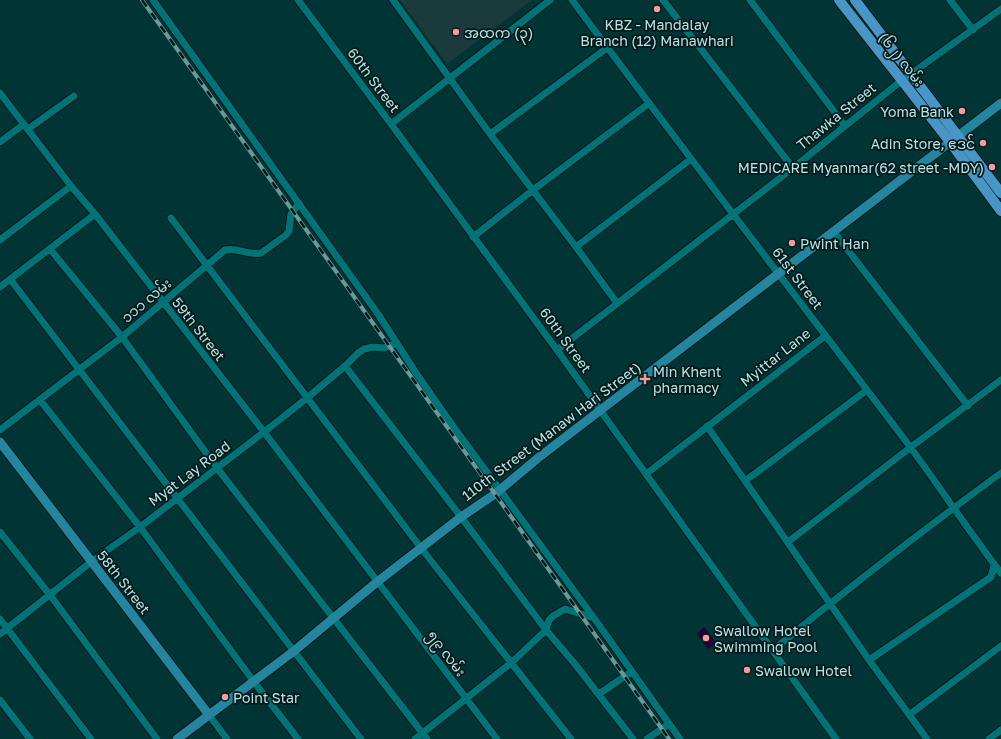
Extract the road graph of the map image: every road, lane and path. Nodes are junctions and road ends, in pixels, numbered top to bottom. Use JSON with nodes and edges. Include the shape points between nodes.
{"nodes":[{"id":1,"x":153,"y":0,"type":"edge"},
{"id":2,"x":298,"y":0,"type":"edge"},
{"id":3,"x":393,"y":0,"type":"edge"},
{"id":4,"x":550,"y":0,"type":"edge"},
{"id":5,"x":572,"y":0,"type":"edge"},
{"id":6,"x":663,"y":0,"type":"edge"},
{"id":7,"x":750,"y":0,"type":"edge"},
{"id":8,"x":839,"y":0,"type":"edge"},
{"id":9,"x":854,"y":0,"type":"edge"},
{"id":10,"x":950,"y":0,"type":"edge"},
{"id":11,"x":1001,"y":9,"type":"edge"},
{"id":12,"x":973,"y":30,"type":"junction"},
{"id":13,"x":607,"y":48,"type":"junction"},
{"id":14,"x":910,"y":74,"type":"junction"},
{"id":15,"x":450,"y":78,"type":"junction"},
{"id":16,"x":901,"y":81,"type":"junction"},
{"id":17,"x":0,"y":93,"type":"edge"},
{"id":18,"x":74,"y":96,"type":"dead end"},
{"id":19,"x":1001,"y":103,"type":"edge"},
{"id":20,"x":648,"y":104,"type":"junction"},
{"id":21,"x":391,"y":124,"type":"junction"},
{"id":22,"x":26,"y":126,"type":"junction"},
{"id":23,"x":845,"y":126,"type":"junction"},
{"id":24,"x":490,"y":134,"type":"junction"},
{"id":25,"x":954,"y":139,"type":"junction"},
{"id":26,"x":0,"y":142,"type":"edge"},
{"id":27,"x":691,"y":159,"type":"junction"},
{"id":28,"x":793,"y":168,"type":"junction"},
{"id":29,"x":71,"y":186,"type":"junction"},
{"id":30,"x":533,"y":190,"type":"junction"},
{"id":31,"x":998,"y":196,"type":"edge"},
{"id":32,"x":299,"y":203,"type":"junction"},
{"id":33,"x":1001,"y":211,"type":"edge"},
{"id":34,"x":95,"y":214,"type":"junction"},
{"id":35,"x":734,"y":214,"type":"junction"},
{"id":36,"x":171,"y":218,"type":"dead end"},
{"id":37,"x":834,"y":232,"type":"junction"},
{"id":38,"x":473,"y":237,"type":"junction"},
{"id":39,"x":0,"y":240,"type":"edge"},
{"id":40,"x":576,"y":247,"type":"junction"},
{"id":41,"x":50,"y":249,"type":"junction"},
{"id":42,"x":206,"y":266,"type":"junction"},
{"id":43,"x":779,"y":274,"type":"junction"},
{"id":44,"x":10,"y":279,"type":"junction"},
{"id":45,"x":0,"y":287,"type":"edge"},
{"id":46,"x":163,"y":303,"type":"junction"},
{"id":47,"x":617,"y":304,"type":"junction"},
{"id":48,"x":825,"y":336,"type":"junction"},
{"id":49,"x":122,"y":337,"type":"junction"},
{"id":50,"x":397,"y":343,"type":"junction"},
{"id":51,"x":557,"y":350,"type":"junction"},
{"id":52,"x":345,"y":366,"type":"junction"},
{"id":53,"x":79,"y":370,"type":"junction"},
{"id":54,"x":1001,"y":380,"type":"edge"},
{"id":55,"x":867,"y":390,"type":"junction"},
{"id":56,"x":307,"y":398,"type":"junction"},
{"id":57,"x":40,"y":400,"type":"junction"},
{"id":58,"x":968,"y":406,"type":"junction"},
{"id":59,"x":602,"y":411,"type":"junction"},
{"id":60,"x":707,"y":426,"type":"junction"},
{"id":61,"x":0,"y":430,"type":"edge"},
{"id":62,"x":264,"y":432,"type":"junction"},
{"id":63,"x":0,"y":442,"type":"edge"},
{"id":64,"x":910,"y":447,"type":"junction"},
{"id":65,"x":217,"y":468,"type":"junction"},
{"id":66,"x":1001,"y":473,"type":"edge"},
{"id":67,"x":646,"y":474,"type":"junction"},
{"id":68,"x":745,"y":481,"type":"junction"},
{"id":69,"x":500,"y":489,"type":"junction"},
{"id":70,"x":177,"y":498,"type":"junction"},
{"id":71,"x":954,"y":508,"type":"junction"},
{"id":72,"x":462,"y":517,"type":"junction"},
{"id":73,"x":140,"y":527,"type":"junction"},
{"id":74,"x":0,"y":532,"type":"edge"},
{"id":75,"x":788,"y":542,"type":"junction"},
{"id":76,"x":421,"y":548,"type":"junction"},
{"id":77,"x":91,"y":562,"type":"junction"},
{"id":78,"x":994,"y":565,"type":"junction"},
{"id":79,"x":1001,"y":573,"type":"edge"},
{"id":80,"x":378,"y":582,"type":"junction"},
{"id":81,"x":50,"y":595,"type":"junction"},
{"id":82,"x":830,"y":603,"type":"junction"},
{"id":83,"x":334,"y":618,"type":"junction"},
{"id":84,"x":594,"y":618,"type":"junction"},
{"id":85,"x":0,"y":619,"type":"edge"},
{"id":86,"x":7,"y":628,"type":"junction"},
{"id":87,"x":546,"y":630,"type":"junction"},
{"id":88,"x":0,"y":634,"type":"edge"},
{"id":89,"x":1001,"y":646,"type":"edge"},
{"id":90,"x":773,"y":650,"type":"junction"},
{"id":91,"x":294,"y":651,"type":"junction"},
{"id":92,"x":870,"y":660,"type":"junction"},
{"id":93,"x":512,"y":663,"type":"junction"},
{"id":94,"x":631,"y":672,"type":"junction"},
{"id":95,"x":254,"y":682,"type":"junction"},
{"id":96,"x":599,"y":694,"type":"junction"},
{"id":97,"x":466,"y":698,"type":"junction"},
{"id":98,"x":0,"y":700,"type":"edge"},
{"id":99,"x":209,"y":715,"type":"junction"},
{"id":100,"x":909,"y":715,"type":"junction"},
{"id":101,"x":669,"y":724,"type":"junction"},
{"id":102,"x":1001,"y":730,"type":"edge"},
{"id":103,"x":425,"y":736,"type":"edge"},
{"id":104,"x":30,"y":739,"type":"edge"},
{"id":105,"x":92,"y":739,"type":"edge"},
{"id":106,"x":157,"y":739,"type":"edge"},
{"id":107,"x":177,"y":739,"type":"edge"},
{"id":108,"x":227,"y":739,"type":"edge"},
{"id":109,"x":298,"y":739,"type":"edge"},
{"id":110,"x":361,"y":739,"type":"edge"},
{"id":111,"x":415,"y":739,"type":"edge"},
{"id":112,"x":497,"y":739,"type":"edge"},
{"id":113,"x":571,"y":739,"type":"edge"},
{"id":114,"x":633,"y":739,"type":"edge"},
{"id":115,"x":646,"y":739,"type":"edge"},
{"id":116,"x":680,"y":739,"type":"edge"},
{"id":117,"x":836,"y":739,"type":"edge"},
{"id":118,"x":927,"y":739,"type":"edge"},
{"id":119,"x":990,"y":739,"type":"edge"}],
"edges":[{"from":1,"to":32,"type":"street"},
{"from":2,"to":21,"type":"street","name":"60th Street"},
{"from":3,"to":15,"type":"street"},
{"from":4,"to":15,"type":"street"},
{"from":5,"to":13,"type":"street","name":"61st Street"},
{"from":6,"to":28,"type":"street"},
{"from":7,"to":23,"type":"street"},
{"from":8,"to":16,"type":"main road","name":"(၆၂) လမ်း"},
{"from":9,"to":14,"type":"main road","name":"(၆၂) လမ်း"},
{"from":10,"to":12,"type":"street"},
{"from":11,"to":12,"type":"street","name":"Thawka Street"},
{"from":12,"to":14,"type":"street","name":"Thawka Street"},
{"from":13,"to":20,"type":"street","name":"61st Street"},
{"from":13,"to":24,"type":"street"},
{"from":14,"to":16,"type":"street","name":"Thawka Street"},
{"from":14,"to":25,"type":"main road","name":"(၆၂) လမ်း"},
{"from":15,"to":21,"type":"street"},
{"from":15,"to":24,"type":"street"},
{"from":16,"to":23,"type":"street","name":"Thawka Street"},
{"from":16,"to":25,"type":"main road","name":"(၆၂) လမ်း"},
{"from":17,"to":22,"type":"street","name":"59th Street"},
{"from":18,"to":22,"type":"street"},
{"from":19,"to":25,"type":"main road","name":"110th Street (Manaw Hari Street)"},
{"from":20,"to":27,"type":"street","name":"61st Street"},
{"from":20,"to":30,"type":"street"},
{"from":21,"to":38,"type":"street","name":"60th Street"},
{"from":22,"to":26,"type":"street"},
{"from":22,"to":29,"type":"street","name":"59th Street"},
{"from":23,"to":28,"type":"street","name":"Thawka Street"},
{"from":24,"to":30,"type":"street"},
{"from":25,"to":31,"type":"main road","name":"(၆၂) လမ်း"},
{"from":25,"to":37,"type":"main road","name":"110th Street (Manaw Hari Street)"},
{"from":27,"to":35,"type":"street","name":"61st Street"},
{"from":27,"to":40,"type":"street"},
{"from":28,"to":35,"type":"street","name":"Thawka Street"},
{"from":29,"to":34,"type":"street","name":"59th Street"},
{"from":29,"to":39,"type":"street"},
{"from":30,"to":38,"type":"street"},
{"from":30,"to":40,"type":"street"},
{"from":31,"to":33,"type":"main road","name":"(၆၂) လမ်း"},
{"from":32,"to":42,"type":"street","name":"၁၁၁ လမ်း","via":[[291,217],[286,236],[256,254],[231,248],[225,250]]},
{"from":32,"to":50,"type":"street"},
{"from":34,"to":41,"type":"street"},
{"from":34,"to":46,"type":"street","name":"59th Street"},
{"from":35,"to":43,"type":"street","name":"61st Street"},
{"from":35,"to":47,"type":"street","name":"Thawka Street"},
{"from":36,"to":42,"type":"street"},
{"from":37,"to":43,"type":"main road","name":"110th Street (Manaw Hari Street)"},
{"from":37,"to":58,"type":"street"},
{"from":38,"to":51,"type":"street","name":"60th Street"},
{"from":40,"to":47,"type":"street"},
{"from":41,"to":44,"type":"street"},
{"from":41,"to":49,"type":"street"},
{"from":42,"to":46,"type":"street","name":"၁၁၁ လမ်း"},
{"from":42,"to":56,"type":"street"},
{"from":43,"to":48,"type":"street","name":"61st Street"},
{"from":43,"to":59,"type":"main road","name":"110th Street (Manaw Hari Street)"},
{"from":44,"to":45,"type":"street"},
{"from":44,"to":53,"type":"street"},
{"from":46,"to":49,"type":"street","name":"၁၁၁ လမ်း"},
{"from":46,"to":62,"type":"street","name":"59th Street"},
{"from":47,"to":51,"type":"street","name":"Thawka Street"},
{"from":48,"to":55,"type":"street","name":"61st Street"},
{"from":48,"to":60,"type":"street","name":"Myittar Lane"},
{"from":49,"to":53,"type":"street","name":"၁၁၁ လမ်း"},
{"from":49,"to":65,"type":"street"},
{"from":50,"to":52,"type":"street","name":"Myat Lay Road","via":[[384,348],[364,349]]},
{"from":50,"to":69,"type":"street","via":[[453,426]]},
{"from":51,"to":59,"type":"street","name":"60th Street"},
{"from":52,"to":56,"type":"street","name":"Myat Lay Road"},
{"from":52,"to":72,"type":"street"},
{"from":53,"to":57,"type":"street","name":"၁၁၁ လမ်း"},
{"from":53,"to":70,"type":"street"},
{"from":54,"to":58,"type":"street"},
{"from":55,"to":64,"type":"street","name":"61st Street"},
{"from":55,"to":68,"type":"street"},
{"from":56,"to":62,"type":"street","name":"Myat Lay Road"},
{"from":56,"to":76,"type":"street"},
{"from":57,"to":61,"type":"street","name":"၁၁၁ လမ်း"},
{"from":57,"to":73,"type":"street"},
{"from":58,"to":64,"type":"street"},
{"from":59,"to":67,"type":"street","name":"60th Street"},
{"from":59,"to":69,"type":"main road","name":"110th Street (Manaw Hari Street)"},
{"from":60,"to":67,"type":"street","name":"Myittar Lane"},
{"from":60,"to":68,"type":"street"},
{"from":62,"to":65,"type":"street","name":"Myat Lay Road"},
{"from":62,"to":80,"type":"street","name":"59th Street"},
{"from":63,"to":77,"type":"main road","name":"58th Street"},
{"from":64,"to":71,"type":"street","name":"61st Street"},
{"from":64,"to":75,"type":"street"},
{"from":65,"to":70,"type":"street","name":"Myat Lay Road"},
{"from":65,"to":83,"type":"street"},
{"from":66,"to":71,"type":"street"},
{"from":67,"to":90,"type":"street","name":"60th Street"},
{"from":68,"to":75,"type":"street"},
{"from":69,"to":72,"type":"main road","name":"110th Street (Manaw Hari Street)"},
{"from":69,"to":84,"type":"street"},
{"from":70,"to":73,"type":"street","name":"Myat Lay Road"},
{"from":70,"to":91,"type":"street"},
{"from":71,"to":78,"type":"street","name":"61st Street"},
{"from":71,"to":82,"type":"street"},
{"from":72,"to":76,"type":"main road","name":"110th Street (Manaw Hari Street)"},
{"from":72,"to":87,"type":"street"},
{"from":73,"to":77,"type":"street","name":"Myat Lay Road"},
{"from":73,"to":95,"type":"street"},
{"from":74,"to":81,"type":"street"},
{"from":75,"to":82,"type":"street"},
{"from":76,"to":80,"type":"main road","name":"110th Street (Manaw Hari Street)"},
{"from":76,"to":93,"type":"street"},
{"from":77,"to":81,"type":"street","name":"Myat Lay Road"},
{"from":77,"to":99,"type":"main road","name":"58th Street"},
{"from":78,"to":79,"type":"street","name":"61st Street"},
{"from":78,"to":92,"type":"street","via":[[991,577]]},
{"from":80,"to":83,"type":"main road","name":"110th Street (Manaw Hari Street)"},
{"from":80,"to":97,"type":"street","name":"၅၉ လမ်း"},
{"from":81,"to":86,"type":"street","name":"Myat Lay Road"},
{"from":81,"to":106,"type":"street"},
{"from":82,"to":90,"type":"street"},
{"from":82,"to":92,"type":"street"},
{"from":83,"to":91,"type":"main road","name":"110th Street (Manaw Hari Street)"},
{"from":83,"to":103,"type":"street"},
{"from":84,"to":87,"type":"street","via":[[565,610],[549,620]]},
{"from":84,"to":94,"type":"street"},
{"from":85,"to":86,"type":"street"},
{"from":86,"to":88,"type":"street","name":"Myat Lay Road"},
{"from":86,"to":105,"type":"street"},
{"from":87,"to":93,"type":"street"},
{"from":87,"to":96,"type":"street"},
{"from":89,"to":100,"type":"street"},
{"from":90,"to":117,"type":"street","name":"60th Street"},
{"from":91,"to":95,"type":"main road","name":"110th Street (Manaw Hari Street)"},
{"from":91,"to":110,"type":"street"},
{"from":92,"to":100,"type":"street"},
{"from":93,"to":97,"type":"street"},
{"from":93,"to":113,"type":"street"},
{"from":94,"to":96,"type":"street"},
{"from":94,"to":101,"type":"street"},
{"from":95,"to":99,"type":"main road","name":"110th Street (Manaw Hari Street)"},
{"from":95,"to":109,"type":"street"},
{"from":96,"to":114,"type":"street"},
{"from":97,"to":103,"type":"street"},
{"from":97,"to":112,"type":"street","name":"၅၉ လမ်း"},
{"from":98,"to":104,"type":"street"},
{"from":99,"to":107,"type":"main road","name":"110th Street (Manaw Hari Street)"},
{"from":99,"to":108,"type":"street","name":"58th Street"},
{"from":100,"to":118,"type":"street"},
{"from":101,"to":115,"type":"street"},
{"from":101,"to":116,"type":"street"},
{"from":102,"to":119,"type":"street"},
{"from":103,"to":111,"type":"street"}]}
